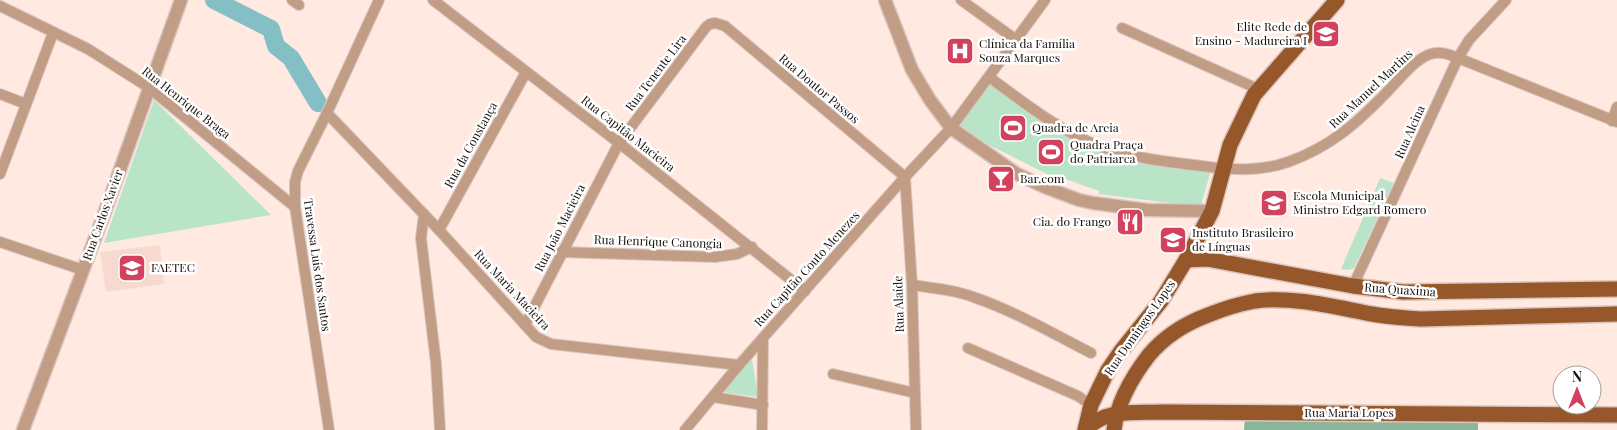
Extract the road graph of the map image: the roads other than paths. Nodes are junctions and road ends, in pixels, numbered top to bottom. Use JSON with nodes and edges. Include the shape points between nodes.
{"nodes":[{"id":1,"x":180,"y":0,"type":"edge"},
{"id":2,"x":378,"y":0,"type":"edge"},
{"id":3,"x":433,"y":0,"type":"edge"},
{"id":4,"x":960,"y":0,"type":"edge"},
{"id":5,"x":1045,"y":0,"type":"edge"},
{"id":6,"x":1337,"y":0,"type":"edge"},
{"id":7,"x":1506,"y":0,"type":"edge"},
{"id":8,"x":889,"y":3,"type":"edge"},
{"id":9,"x":0,"y":6,"type":"edge"},
{"id":10,"x":716,"y":23,"type":"joint"},
{"id":11,"x":1122,"y":28,"type":"dead end"},
{"id":12,"x":53,"y":33,"type":"junction"},
{"id":13,"x":1015,"y":40,"type":"junction"},
{"id":14,"x":1458,"y":58,"type":"junction"},
{"id":15,"x":526,"y":72,"type":"junction"},
{"id":16,"x":989,"y":77,"type":"junction"},
{"id":17,"x":148,"y":87,"type":"junction"},
{"id":18,"x":1258,"y":89,"type":"junction"},
{"id":19,"x":0,"y":94,"type":"edge"},
{"id":20,"x":26,"y":104,"type":"junction"},
{"id":21,"x":1617,"y":107,"type":"edge"},
{"id":22,"x":327,"y":113,"type":"junction"},
{"id":23,"x":1614,"y":122,"type":"edge"},
{"id":24,"x":951,"y":128,"type":"junction"},
{"id":25,"x":619,"y":143,"type":"junction"},
{"id":26,"x":1224,"y":169,"type":"junction"},
{"id":27,"x":0,"y":174,"type":"edge"},
{"id":28,"x":905,"y":177,"type":"junction"},
{"id":29,"x":295,"y":207,"type":"junction"},
{"id":30,"x":1212,"y":211,"type":"junction"},
{"id":31,"x":424,"y":214,"type":"junction"},
{"id":32,"x":439,"y":230,"type":"junction"},
{"id":33,"x":0,"y":242,"type":"edge"},
{"id":34,"x":752,"y":247,"type":"junction"},
{"id":35,"x":561,"y":252,"type":"junction"},
{"id":36,"x":1186,"y":260,"type":"junction"},
{"id":37,"x":83,"y":270,"type":"junction"},
{"id":38,"x":912,"y":285,"type":"junction"},
{"id":39,"x":1353,"y":286,"type":"junction"},
{"id":40,"x":1617,"y":289,"type":"edge"},
{"id":41,"x":805,"y":290,"type":"junction"},
{"id":42,"x":1617,"y":314,"type":"edge"},
{"id":43,"x":1205,"y":316,"type":"joint"},
{"id":44,"x":525,"y":325,"type":"junction"},
{"id":45,"x":763,"y":338,"type":"junction"},
{"id":46,"x":968,"y":348,"type":"dead end"},
{"id":47,"x":1091,"y":353,"type":"dead end"},
{"id":48,"x":739,"y":365,"type":"junction"},
{"id":49,"x":832,"y":374,"type":"dead end"},
{"id":50,"x":915,"y":394,"type":"junction"},
{"id":51,"x":713,"y":397,"type":"junction"},
{"id":52,"x":762,"y":405,"type":"junction"},
{"id":53,"x":1091,"y":405,"type":"junction"},
{"id":54,"x":1116,"y":414,"type":"junction"},
{"id":55,"x":1617,"y":415,"type":"edge"},
{"id":56,"x":23,"y":430,"type":"edge"},
{"id":57,"x":329,"y":430,"type":"edge"},
{"id":58,"x":440,"y":430,"type":"edge"},
{"id":59,"x":685,"y":430,"type":"edge"},
{"id":60,"x":762,"y":430,"type":"edge"},
{"id":61,"x":916,"y":430,"type":"edge"},
{"id":62,"x":1086,"y":430,"type":"edge"},
{"id":63,"x":1114,"y":430,"type":"edge"}],
"edges":[{"from":1,"to":17,"type":"street","name":"Rua Carlos Xavier"},
{"from":2,"to":22,"type":"street","name":"Travessa Luís dos Santos"},
{"from":3,"to":15,"type":"street","name":"Rua Capitão Macieira"},
{"from":4,"to":13,"type":"street"},
{"from":5,"to":13,"type":"street","name":"Rua Capitão Couto Menezes"},
{"from":6,"to":18,"type":"main road","name":"Rua Domingos Lopes"},
{"from":7,"to":14,"type":"street","name":"Rua Alcina","via":[[1469,40]]},
{"from":8,"to":24,"type":"street","via":[[912,70]]},
{"from":9,"to":12,"type":"street","name":"Rua Henrique Braga"},
{"from":10,"to":25,"type":"street","name":"Rua Tenente Lira","via":[[706,27]]},
{"from":10,"to":28,"type":"street","name":"Rua Doutor Passos","via":[[725,26]]},
{"from":11,"to":18,"type":"street"},
{"from":12,"to":17,"type":"street","name":"Rua Henrique Braga","via":[[88,49]]},
{"from":12,"to":20,"type":"street"},
{"from":13,"to":16,"type":"street","name":"Rua Capitão Couto Menezes"},
{"from":14,"to":23,"type":"street","name":"Rua Manuel Martins"},
{"from":14,"to":26,"type":"street","name":"Rua Manuel Martins","via":[[1444,53],[1428,55],[1359,120],[1336,139],[1312,152],[1265,169]]},
{"from":14,"to":39,"type":"street","name":"Rua Alcina"},
{"from":15,"to":25,"type":"street","name":"Rua Capitão Macieira"},
{"from":15,"to":32,"type":"street","name":"Rua da Constança"},
{"from":16,"to":24,"type":"street","name":"Rua Capitão Couto Menezes"},
{"from":16,"to":26,"type":"street","name":"Rua Manuel Martins","via":[[1036,112],[1101,146],[1122,153]]},
{"from":17,"to":29,"type":"street","name":"Rua Henrique Braga"},
{"from":17,"to":37,"type":"street","name":"Rua Carlos Xavier"},
{"from":18,"to":26,"type":"main road","name":"Rua Domingos Lopes","via":[[1234,135]]},
{"from":19,"to":20,"type":"street"},
{"from":20,"to":27,"type":"street"},
{"from":21,"to":23,"type":"street"},
{"from":22,"to":29,"type":"street","name":"Travessa Luís dos Santos","via":[[298,171]]},
{"from":22,"to":31,"type":"street","name":"Rua Maria Macieira"},
{"from":24,"to":28,"type":"street","name":"Rua Capitão Couto Menezes"},
{"from":24,"to":30,"type":"street","via":[[1017,174],[1079,200],[1146,210]]},
{"from":25,"to":34,"type":"street","name":"Rua Capitão Macieira"},
{"from":25,"to":35,"type":"street","name":"Rua João Macieira"},
{"from":26,"to":30,"type":"main road","name":"Rua Domingos Lopes"},
{"from":28,"to":38,"type":"street","name":"Rua Alaíde"},
{"from":28,"to":41,"type":"street","name":"Rua Capitão Couto Menezes"},
{"from":29,"to":57,"type":"street","name":"Travessa Luís dos Santos"},
{"from":30,"to":36,"type":"main road","name":"Rua Domingos Lopes"},
{"from":31,"to":32,"type":"street","name":"Rua Maria Macieira"},
{"from":31,"to":58,"type":"street","via":[[421,238],[436,364]]},
{"from":32,"to":44,"type":"street","name":"Rua Maria Macieira"},
{"from":33,"to":37,"type":"street"},
{"from":34,"to":35,"type":"street","name":"Rua Henrique Canongia","via":[[736,254],[715,257]]},
{"from":34,"to":41,"type":"street","name":"Rua Capitão Macieira"},
{"from":35,"to":44,"type":"street","name":"Rua João Macieira"},
{"from":36,"to":39,"type":"main road","name":"Rua Quaxima","via":[[1207,259]]},
{"from":36,"to":53,"type":"main road","name":"Rua Domingos Lopes","via":[[1161,301],[1108,370]]},
{"from":37,"to":56,"type":"street","name":"Rua Carlos Xavier"},
{"from":38,"to":47,"type":"street","via":[[975,297]]},
{"from":38,"to":50,"type":"street","name":"Rua Alaíde"},
{"from":39,"to":40,"type":"main road","name":"Rua Quaxima","via":[[1424,293]]},
{"from":41,"to":45,"type":"street","name":"Rua Capitão Couto Menezes"},
{"from":42,"to":43,"type":"main road","name":"Rua Quaxima","via":[[1394,318],[1316,304],[1272,301],[1255,302]]},
{"from":43,"to":54,"type":"main road","name":"Rua Domingos Lopes","via":[[1174,331],[1152,352],[1131,382]]},
{"from":44,"to":48,"type":"street","name":"Rua Maria Macieira","via":[[536,337],[551,344]]},
{"from":45,"to":48,"type":"street","name":"Rua Capitão Couto Menezes"},
{"from":45,"to":52,"type":"street"},
{"from":46,"to":53,"type":"street","via":[[1078,396]]},
{"from":48,"to":51,"type":"street","name":"Rua Capitão Couto Menezes"},
{"from":49,"to":50,"type":"street"},
{"from":50,"to":61,"type":"street","name":"Rua Alaíde"},
{"from":51,"to":52,"type":"street"},
{"from":51,"to":59,"type":"street","name":"Rua Capitão Couto Menezes"},
{"from":52,"to":60,"type":"street"},
{"from":53,"to":62,"type":"main road","name":"Rua Domingos Lopes"},
{"from":54,"to":55,"type":"main road","name":"Rua Maria Lopes"},
{"from":54,"to":62,"type":"main road","name":"Rua Maria Lopes","via":[[1097,420]]},
{"from":54,"to":63,"type":"main road","name":"Rua Domingos Lopes"}]}
